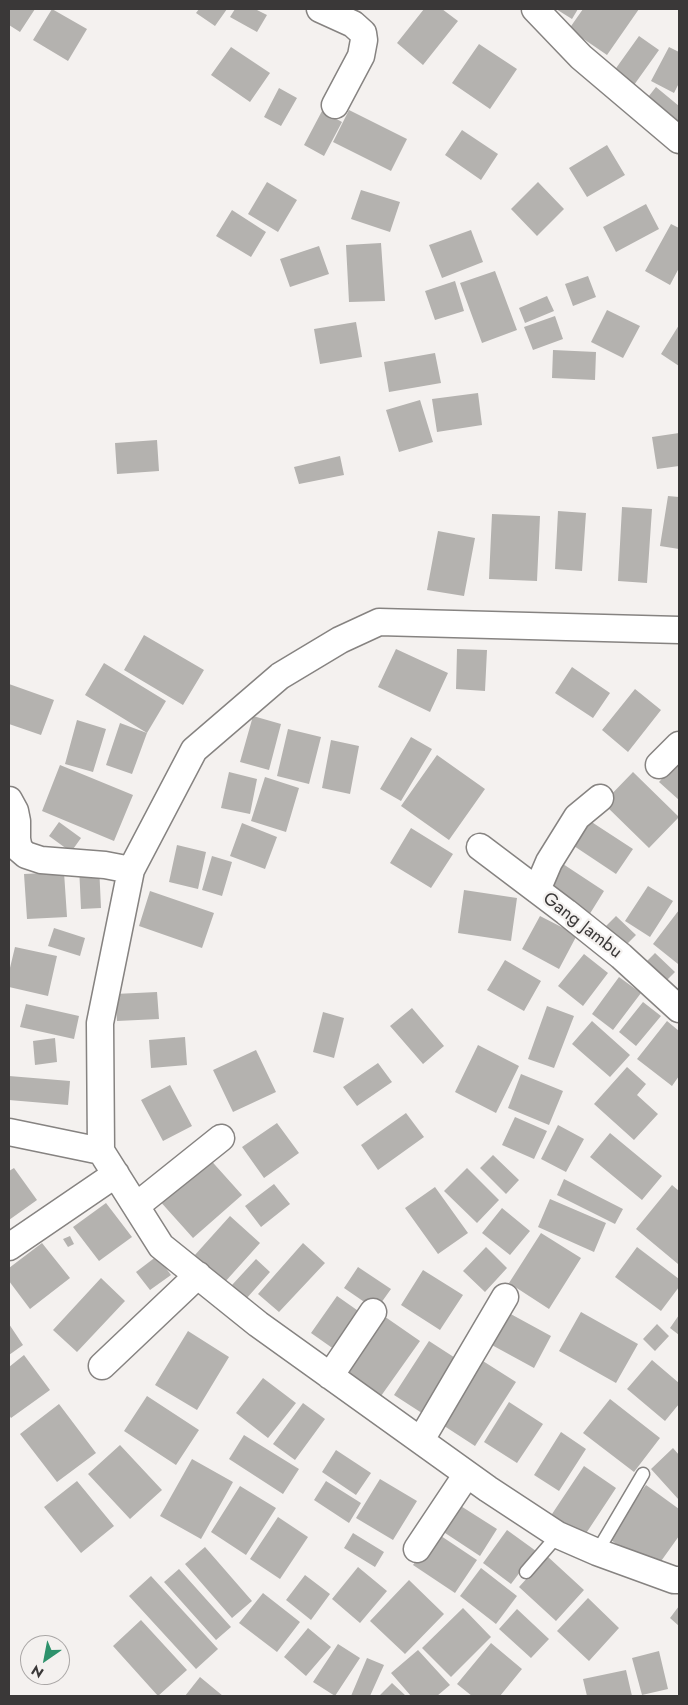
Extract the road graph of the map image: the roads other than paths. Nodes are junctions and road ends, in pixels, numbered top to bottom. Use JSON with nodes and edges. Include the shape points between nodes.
{"nodes":[{"id":1,"x":320,"y":9,"type":"edge"},
{"id":2,"x":535,"y":9,"type":"edge"},
{"id":3,"x":335,"y":105,"type":"dead end"},
{"id":4,"x":679,"y":140,"type":"edge"},
{"id":5,"x":679,"y":630,"type":"edge"},
{"id":6,"x":679,"y":745,"type":"edge"},
{"id":7,"x":659,"y":765,"type":"dead end"},
{"id":8,"x":600,"y":798,"type":"dead end"},
{"id":9,"x":9,"y":800,"type":"edge"},
{"id":10,"x":480,"y":847,"type":"dead end"},
{"id":11,"x":130,"y":870,"type":"junction"},
{"id":12,"x":537,"y":890,"type":"junction"},
{"id":13,"x":679,"y":1009,"type":"edge"},
{"id":14,"x":9,"y":1132,"type":"edge"},
{"id":15,"x":221,"y":1138,"type":"dead end"},
{"id":16,"x":101,"y":1151,"type":"junction"},
{"id":17,"x":116,"y":1174,"type":"junction"},
{"id":18,"x":136,"y":1206,"type":"junction"},
{"id":19,"x":9,"y":1247,"type":"edge"},
{"id":20,"x":198,"y":1275,"type":"junction"},
{"id":21,"x":505,"y":1297,"type":"dead end"},
{"id":22,"x":373,"y":1312,"type":"dead end"},
{"id":23,"x":102,"y":1366,"type":"dead end"},
{"id":24,"x":330,"y":1376,"type":"junction"},
{"id":25,"x":421,"y":1440,"type":"junction"},
{"id":26,"x":467,"y":1474,"type":"junction"},
{"id":27,"x":643,"y":1474,"type":"dead end"},
{"id":28,"x":558,"y":1534,"type":"junction"},
{"id":29,"x":417,"y":1549,"type":"dead end"},
{"id":30,"x":597,"y":1552,"type":"junction"},
{"id":31,"x":526,"y":1572,"type":"dead end"},
{"id":32,"x":679,"y":1580,"type":"edge"}],
"edges":[{"from":1,"to":3,"type":"street","via":[[353,24],[363,33],[361,56]]},
{"from":2,"to":4,"type":"street","via":[[581,57]]},
{"from":5,"to":11,"type":"street","via":[[379,622],[340,640],[280,676],[194,750]]},
{"from":6,"to":7,"type":"street"},
{"from":8,"to":12,"type":"street","via":[[577,817],[549,862]]},
{"from":9,"to":11,"type":"street","via":[[18,820],[19,849],[26,855],[41,860]]},
{"from":10,"to":12,"type":"street","name":"Gang Jambu"},
{"from":11,"to":16,"type":"street","via":[[100,1023]]},
{"from":12,"to":13,"type":"street","name":"Gang Jambu","via":[[621,956]]},
{"from":14,"to":16,"type":"street"},
{"from":15,"to":18,"type":"street"},
{"from":16,"to":17,"type":"street"},
{"from":17,"to":18,"type":"street"},
{"from":17,"to":19,"type":"street"},
{"from":18,"to":20,"type":"street","via":[[161,1246]]},
{"from":20,"to":23,"type":"street"},
{"from":20,"to":24,"type":"street"},
{"from":21,"to":25,"type":"street"},
{"from":22,"to":24,"type":"street"},
{"from":24,"to":25,"type":"street"},
{"from":25,"to":26,"type":"street"},
{"from":26,"to":28,"type":"street"},
{"from":26,"to":29,"type":"street"},
{"from":27,"to":30,"type":"lane"},
{"from":28,"to":30,"type":"street"},
{"from":28,"to":31,"type":"lane"},
{"from":30,"to":32,"type":"street"}]}
